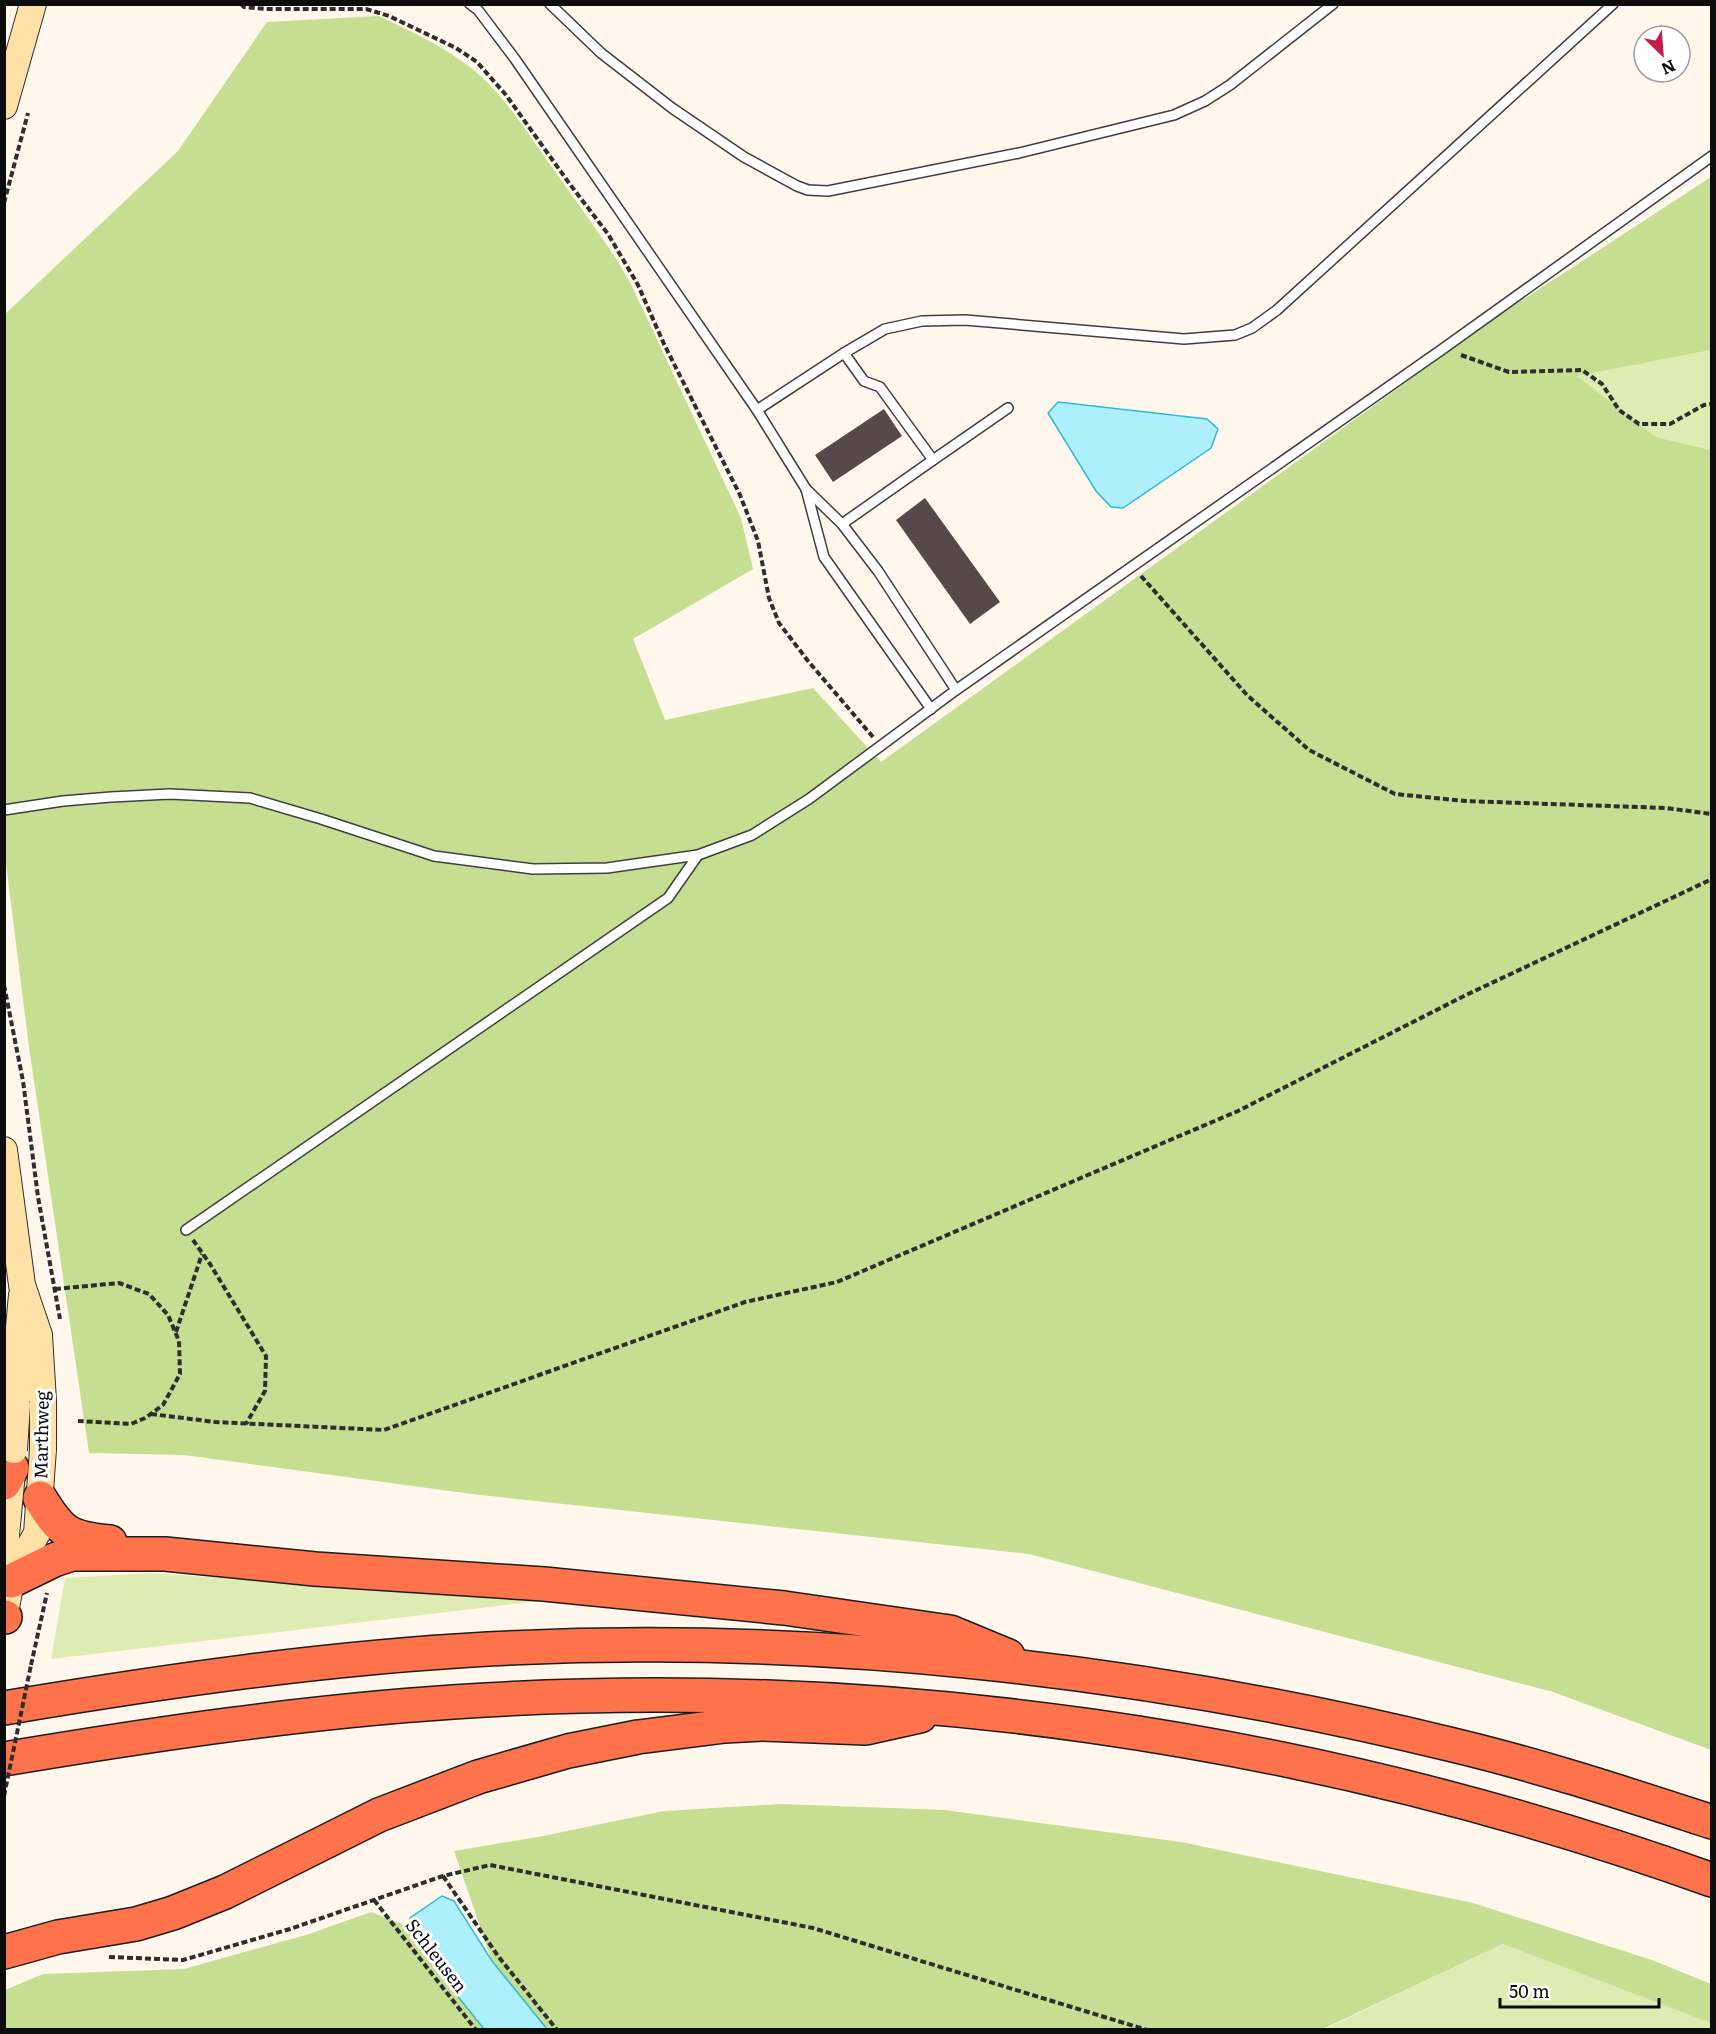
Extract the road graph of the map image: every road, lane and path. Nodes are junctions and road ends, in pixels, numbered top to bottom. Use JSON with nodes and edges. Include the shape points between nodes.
{"nodes":[{"id":1,"x":33,"y":4,"type":"edge"},
{"id":2,"x":241,"y":4,"type":"edge"},
{"id":3,"x":470,"y":4,"type":"edge"},
{"id":4,"x":550,"y":4,"type":"edge"},
{"id":5,"x":1333,"y":4,"type":"edge"},
{"id":6,"x":1613,"y":4,"type":"edge"},
{"id":7,"x":4,"y":106,"type":"edge"},
{"id":8,"x":1712,"y":156,"type":"edge"},
{"id":9,"x":1444,"y":348,"type":"junction"},
{"id":10,"x":844,"y":352,"type":"junction"},
{"id":11,"x":1712,"y":404,"type":"edge"},
{"id":12,"x":1008,"y":408,"type":"dead end"},
{"id":13,"x":757,"y":410,"type":"junction"},
{"id":14,"x":933,"y":460,"type":"junction"},
{"id":15,"x":806,"y":489,"type":"junction"},
{"id":16,"x":842,"y":524,"type":"junction"},
{"id":17,"x":1132,"y":566,"type":"junction"},
{"id":18,"x":956,"y":690,"type":"junction"},
{"id":19,"x":931,"y":709,"type":"junction"},
{"id":20,"x":880,"y":746,"type":"junction"},
{"id":21,"x":4,"y":810,"type":"edge"},
{"id":22,"x":1712,"y":814,"type":"edge"},
{"id":23,"x":698,"y":855,"type":"junction"},
{"id":24,"x":1712,"y":879,"type":"edge"},
{"id":25,"x":4,"y":986,"type":"edge"},
{"id":26,"x":4,"y":1150,"type":"edge"},
{"id":27,"x":186,"y":1230,"type":"joint"},
{"id":28,"x":203,"y":1253,"type":"junction"},
{"id":29,"x":22,"y":1285,"type":"junction"},
{"id":30,"x":176,"y":1333,"type":"junction"},
{"id":31,"x":151,"y":1414,"type":"junction"},
{"id":32,"x":78,"y":1421,"type":"dead end"},
{"id":33,"x":246,"y":1424,"type":"junction"},
{"id":34,"x":10,"y":1467,"type":"edge"},
{"id":35,"x":40,"y":1498,"type":"junction"},
{"id":36,"x":165,"y":1554,"type":"junction"},
{"id":37,"x":11,"y":1581,"type":"junction"},
{"id":38,"x":4,"y":1617,"type":"edge"},
{"id":39,"x":31,"y":1665,"type":"dead end"},
{"id":40,"x":1040,"y":1670,"type":"junction"},
{"id":41,"x":4,"y":1708,"type":"edge"},
{"id":42,"x":948,"y":1710,"type":"junction"},
{"id":43,"x":4,"y":1759,"type":"edge"},
{"id":44,"x":4,"y":1796,"type":"edge"},
{"id":45,"x":1712,"y":1822,"type":"edge"},
{"id":46,"x":443,"y":1876,"type":"junction"},
{"id":47,"x":1712,"y":1880,"type":"edge"},
{"id":48,"x":375,"y":1900,"type":"junction"},
{"id":49,"x":4,"y":1930,"type":"edge"},
{"id":50,"x":58,"y":1937,"type":"junction"},
{"id":51,"x":4,"y":1952,"type":"edge"},
{"id":52,"x":104,"y":1957,"type":"dead end"},
{"id":53,"x":476,"y":2030,"type":"edge"},
{"id":54,"x":557,"y":2030,"type":"edge"},
{"id":55,"x":1147,"y":2030,"type":"edge"}],
"edges":[{"from":1,"to":7,"type":"main road"},
{"from":2,"to":20,"type":"path","via":[[268,9],[366,9],[456,48],[492,77],[608,234],[638,285],[740,495],[758,541],[769,598],[779,623]]},
{"from":3,"to":13,"type":"lane","via":[[499,36]]},
{"from":4,"to":5,"type":"lane","via":[[601,53],[744,157],[797,186],[828,191],[1019,153],[1174,115],[1230,86]]},
{"from":6,"to":10,"type":"lane","via":[[1277,310],[1252,328],[1235,335],[1184,339],[965,320],[922,321],[885,329]]},
{"from":8,"to":9,"type":"lane"},
{"from":9,"to":11,"type":"path","via":[[1509,372],[1582,370],[1602,384],[1619,410],[1639,424],[1670,424]]},
{"from":9,"to":17,"type":"lane"},
{"from":10,"to":13,"type":"lane"},
{"from":10,"to":14,"type":"lane","via":[[864,381],[880,387]]},
{"from":12,"to":14,"type":"lane"},
{"from":13,"to":15,"type":"lane"},
{"from":14,"to":16,"type":"lane"},
{"from":15,"to":16,"type":"lane"},
{"from":15,"to":19,"type":"lane","via":[[824,557]]},
{"from":16,"to":18,"type":"lane","via":[[878,571]]},
{"from":17,"to":18,"type":"lane"},
{"from":17,"to":22,"type":"path","via":[[1247,695],[1309,750],[1395,794],[1465,801],[1666,808]]},
{"from":18,"to":19,"type":"lane"},
{"from":19,"to":20,"type":"lane"},
{"from":20,"to":23,"type":"lane","via":[[752,835]]},
{"from":21,"to":23,"type":"lane","via":[[111,796],[250,798],[434,856],[532,869],[607,868]]},
{"from":23,"to":27,"type":"lane","via":[[668,898]]},
{"from":24,"to":33,"type":"path","via":[[1464,996],[1238,1111],[837,1282],[745,1302],[384,1430]]},
{"from":25,"to":30,"type":"path","via":[[55,1289],[119,1283],[149,1294],[168,1316]]},
{"from":26,"to":29,"type":"main road","name":"Marthweg"},
{"from":27,"to":28,"type":"path"},
{"from":28,"to":30,"type":"path"},
{"from":28,"to":33,"type":"path","via":[[266,1356],[265,1391]]},
{"from":29,"to":34,"type":"main road","name":"Marthweg","bridge":true},
{"from":29,"to":35,"type":"main road","name":"Marthweg","bridge":true,"via":[[39,1335],[43,1401]]},
{"from":30,"to":31,"type":"path","via":[[180,1374],[163,1405]]},
{"from":31,"to":32,"type":"path","via":[[131,1424]]},
{"from":31,"to":33,"type":"path"},
{"from":34,"to":37,"type":"main road","name":"Marthweg","via":[[6,1534]]},
{"from":35,"to":36,"type":"highway","via":[[59,1527],[74,1535]]},
{"from":35,"to":37,"type":"main road","name":"Marthweg","via":[[37,1533]]},
{"from":36,"to":37,"type":"highway","via":[[72,1554]]},
{"from":36,"to":40,"type":"highway","via":[[315,1569],[544,1584],[804,1610],[950,1632]]},
{"from":37,"to":38,"type":"main road","name":"Marthweg"},
{"from":39,"to":44,"type":"path","bridge":true},
{"from":40,"to":41,"type":"highway","via":[[781,1648],[489,1649],[260,1669]]},
{"from":40,"to":45,"type":"highway","via":[[1231,1698],[1454,1745]]},
{"from":42,"to":43,"type":"highway","via":[[867,1702],[661,1695],[455,1702],[274,1718]]},
{"from":42,"to":47,"type":"highway","via":[[1149,1735],[1318,1767],[1485,1808]]},
{"from":42,"to":50,"type":"highway","via":[[866,1728],[725,1726],[568,1751],[478,1777],[399,1807],[173,1913],[136,1924]]},
{"from":46,"to":48,"type":"path"},
{"from":46,"to":54,"type":"path","via":[[498,1956]]},
{"from":46,"to":55,"type":"path","via":[[490,1865],[813,1928]]},
{"from":48,"to":52,"type":"path","via":[[183,1960]]},
{"from":48,"to":53,"type":"path","name":"Schleusen"},
{"from":49,"to":50,"type":"highway"},
{"from":50,"to":51,"type":"highway"}]}
